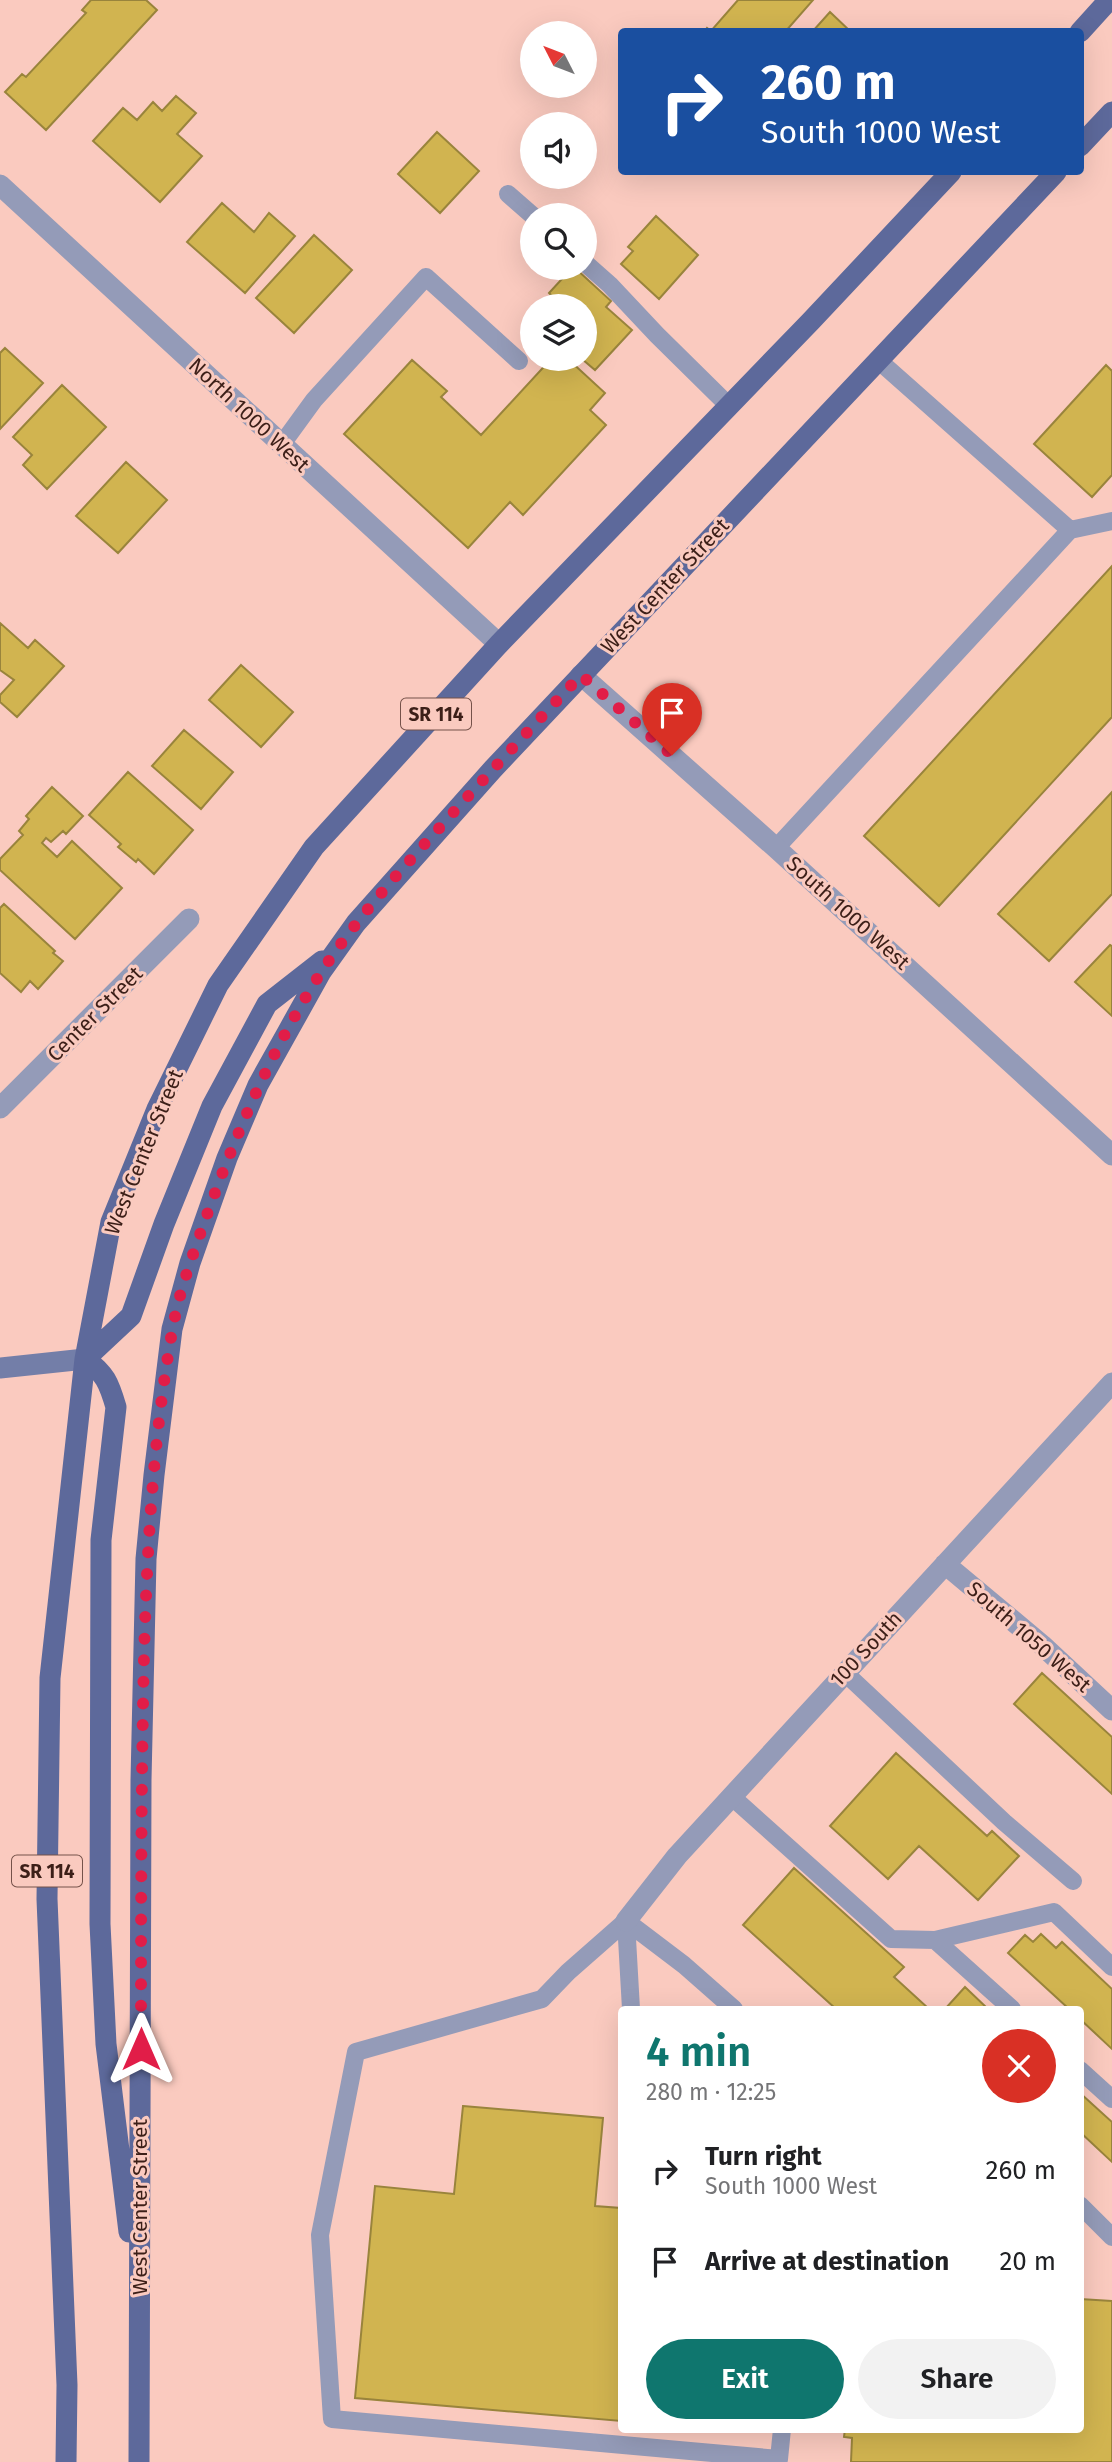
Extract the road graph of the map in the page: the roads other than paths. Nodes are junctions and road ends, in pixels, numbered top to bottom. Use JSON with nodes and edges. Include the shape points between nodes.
{"nodes":[{"id":1,"x":1106,"y":4,"type":"edge"},
{"id":2,"x":1084,"y":28,"type":"edge"},
{"id":3,"x":1112,"y":112,"type":"edge"},
{"id":4,"x":1084,"y":142,"type":"edge"},
{"id":5,"x":948,"y":175,"type":"edge"},
{"id":6,"x":1053,"y":175,"type":"edge"},
{"id":7,"x":0,"y":185,"type":"edge"},
{"id":8,"x":508,"y":194,"type":"dead end"},
{"id":9,"x":520,"y":204,"type":"edge"},
{"id":10,"x":597,"y":275,"type":"edge"},
{"id":11,"x":878,"y":360,"type":"junction"},
{"id":12,"x":519,"y":361,"type":"dead end"},
{"id":13,"x":729,"y":406,"type":"junction"},
{"id":14,"x":282,"y":444,"type":"junction"},
{"id":15,"x":1112,"y":521,"type":"edge"},
{"id":16,"x":1070,"y":530,"type":"junction"},
{"id":17,"x":499,"y":644,"type":"junction"},
{"id":18,"x":581,"y":675,"type":"junction"},
{"id":19,"x":776,"y":848,"type":"junction"},
{"id":20,"x":189,"y":919,"type":"dead end"},
{"id":21,"x":337,"y":950,"type":"junction"},
{"id":22,"x":0,"y":1108,"type":"edge"},
{"id":23,"x":1112,"y":1155,"type":"edge"},
{"id":24,"x":85,"y":1359,"type":"junction"},
{"id":25,"x":0,"y":1368,"type":"edge"},
{"id":26,"x":1112,"y":1383,"type":"edge"},
{"id":27,"x":945,"y":1564,"type":"junction"},
{"id":28,"x":844,"y":1672,"type":"junction"},
{"id":29,"x":1112,"y":1710,"type":"edge"},
{"id":30,"x":731,"y":1796,"type":"junction"},
{"id":31,"x":1073,"y":1881,"type":"dead end"},
{"id":32,"x":626,"y":1921,"type":"junction"},
{"id":33,"x":935,"y":1940,"type":"junction"},
{"id":34,"x":1112,"y":1967,"type":"edge"},
{"id":35,"x":631,"y":2006,"type":"edge"},
{"id":36,"x":731,"y":2006,"type":"edge"},
{"id":37,"x":1009,"y":2006,"type":"edge"},
{"id":38,"x":1084,"y":2074,"type":"edge"},
{"id":39,"x":1112,"y":2099,"type":"edge"},
{"id":40,"x":1084,"y":2209,"type":"edge"},
{"id":41,"x":1112,"y":2237,"type":"edge"},
{"id":42,"x":140,"y":2320,"type":"junction"},
{"id":43,"x":782,"y":2433,"type":"edge"},
{"id":44,"x":66,"y":2462,"type":"edge"},
{"id":45,"x":139,"y":2462,"type":"edge"}],
"edges":[{"from":1,"to":2,"type":"main road"},
{"from":3,"to":4,"type":"main road"},
{"from":5,"to":13,"type":"main road","name":"West Center Street","number":"SR 114"},
{"from":6,"to":11,"type":"main road","name":"West Center Street"},
{"from":7,"to":14,"type":"street","name":"North 1000 West"},
{"from":8,"to":9,"type":"lane"},
{"from":10,"to":13,"type":"lane"},
{"from":11,"to":16,"type":"lane"},
{"from":11,"to":18,"type":"main road","name":"West Center Street"},
{"from":12,"to":14,"type":"lane","via":[[426,277],[314,400]]},
{"from":13,"to":17,"type":"main road","name":"West Center Street","number":"SR 114"},
{"from":14,"to":17,"type":"street","name":"North 1000 West"},
{"from":15,"to":16,"type":"lane"},
{"from":16,"to":19,"type":"lane"},
{"from":17,"to":24,"type":"main road","name":"West Center Street","number":"SR 114","via":[[314,847],[218,985],[157,1109],[111,1222]]},
{"from":18,"to":19,"type":"street","name":"South 1000 West"},
{"from":18,"to":21,"type":"main road","name":"West Center Street","via":[[394,878]]},
{"from":19,"to":23,"type":"street","name":"South 1000 West"},
{"from":20,"to":22,"type":"street","name":"Center Street"},
{"from":21,"to":24,"type":"main road","via":[[267,1004],[212,1106],[131,1316]]},
{"from":21,"to":42,"type":"main road","name":"West Center Street","via":[[258,1085],[190,1263],[172,1329],[146,1559]]},
{"from":24,"to":25,"type":"street"},
{"from":24,"to":42,"type":"main road","via":[[110,1385],[116,1407],[101,1540],[100,1924],[106,2044]]},
{"from":24,"to":44,"type":"main road","name":"West Center Street","number":"SR 114","via":[[50,1678],[47,1899]]},
{"from":26,"to":27,"type":"street","name":"100 South"},
{"from":27,"to":28,"type":"street","name":"100 South"},
{"from":27,"to":29,"type":"street","name":"South 1050 West"},
{"from":28,"to":30,"type":"street","name":"100 South"},
{"from":28,"to":31,"type":"lane"},
{"from":30,"to":32,"type":"street","name":"100 South"},
{"from":30,"to":33,"type":"lane","via":[[891,1939]]},
{"from":32,"to":35,"type":"lane"},
{"from":32,"to":36,"type":"lane"},
{"from":32,"to":43,"type":"lane","via":[[542,1999],[356,2052],[320,2235],[332,2419],[779,2459]]},
{"from":33,"to":34,"type":"lane","via":[[1054,1912]]},
{"from":33,"to":37,"type":"lane"},
{"from":38,"to":39,"type":"lane"},
{"from":40,"to":41,"type":"lane"},
{"from":42,"to":45,"type":"main road","name":"West Center Street"}]}
